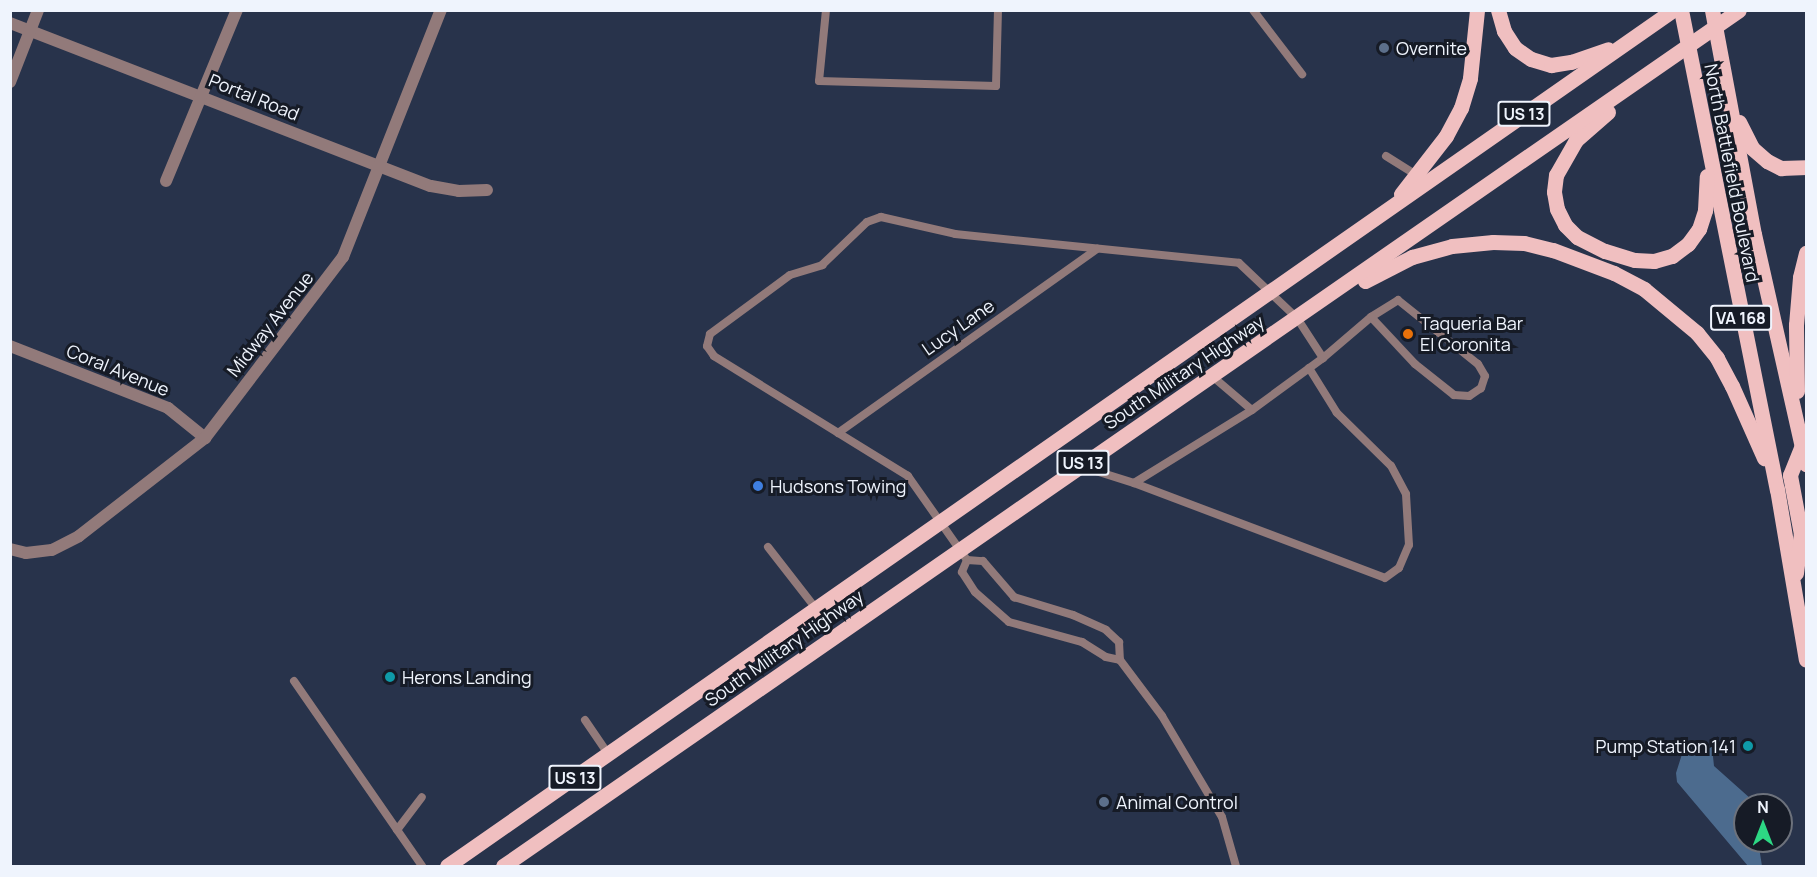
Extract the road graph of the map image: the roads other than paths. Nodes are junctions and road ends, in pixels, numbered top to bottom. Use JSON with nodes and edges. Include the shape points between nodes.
{"nodes":[{"id":1,"x":38,"y":10,"type":"edge"},
{"id":2,"x":237,"y":10,"type":"edge"},
{"id":3,"x":441,"y":10,"type":"edge"},
{"id":4,"x":826,"y":10,"type":"edge"},
{"id":5,"x":998,"y":10,"type":"edge"},
{"id":6,"x":1253,"y":10,"type":"edge"},
{"id":7,"x":1477,"y":10,"type":"edge"},
{"id":8,"x":1498,"y":10,"type":"edge"},
{"id":9,"x":1673,"y":10,"type":"edge"},
{"id":10,"x":1681,"y":10,"type":"edge"},
{"id":11,"x":1712,"y":10,"type":"edge"},
{"id":12,"x":1738,"y":11,"type":"edge"},
{"id":13,"x":1658,"y":21,"type":"junction"},
{"id":14,"x":10,"y":23,"type":"edge"},
{"id":15,"x":30,"y":30,"type":"junction"},
{"id":16,"x":1665,"y":62,"type":"junction"},
{"id":17,"x":1302,"y":74,"type":"dead end"},
{"id":18,"x":10,"y":82,"type":"edge"},
{"id":19,"x":1726,"y":83,"type":"junction"},
{"id":20,"x":202,"y":96,"type":"junction"},
{"id":21,"x":1707,"y":146,"type":"junction"},
{"id":22,"x":1386,"y":156,"type":"dead end"},
{"id":23,"x":1806,"y":167,"type":"edge"},
{"id":24,"x":379,"y":168,"type":"junction"},
{"id":25,"x":1417,"y":175,"type":"junction"},
{"id":26,"x":166,"y":182,"type":"dead end"},
{"id":27,"x":487,"y":189,"type":"dead end"},
{"id":28,"x":1391,"y":207,"type":"junction"},
{"id":29,"x":1097,"y":249,"type":"junction"},
{"id":30,"x":1806,"y":253,"type":"edge"},
{"id":31,"x":1268,"y":294,"type":"junction"},
{"id":32,"x":1371,"y":317,"type":"junction"},
{"id":33,"x":1297,"y":318,"type":"junction"},
{"id":34,"x":10,"y":346,"type":"edge"},
{"id":35,"x":1323,"y":358,"type":"junction"},
{"id":36,"x":1309,"y":368,"type":"junction"},
{"id":37,"x":1212,"y":376,"type":"junction"},
{"id":38,"x":1252,"y":410,"type":"junction"},
{"id":39,"x":1797,"y":421,"type":"junction"},
{"id":40,"x":838,"y":433,"type":"junction"},
{"id":41,"x":205,"y":438,"type":"junction"},
{"id":42,"x":1804,"y":444,"type":"edge"},
{"id":43,"x":1806,"y":464,"type":"edge"},
{"id":44,"x":1080,"y":466,"type":"junction"},
{"id":45,"x":1134,"y":483,"type":"junction"},
{"id":46,"x":1777,"y":489,"type":"junction"},
{"id":47,"x":942,"y":523,"type":"junction"},
{"id":48,"x":768,"y":547,"type":"dead end"},
{"id":49,"x":10,"y":549,"type":"edge"},
{"id":50,"x":963,"y":555,"type":"junction"},
{"id":51,"x":1794,"y":591,"type":"junction"},
{"id":52,"x":817,"y":610,"type":"junction"},
{"id":53,"x":1120,"y":660,"type":"junction"},
{"id":54,"x":1806,"y":660,"type":"edge"},
{"id":55,"x":294,"y":681,"type":"dead end"},
{"id":56,"x":585,"y":720,"type":"dead end"},
{"id":57,"x":609,"y":755,"type":"junction"},
{"id":58,"x":423,"y":797,"type":"dead end"},
{"id":59,"x":397,"y":830,"type":"junction"},
{"id":60,"x":422,"y":867,"type":"edge"},
{"id":61,"x":447,"y":867,"type":"edge"},
{"id":62,"x":502,"y":867,"type":"edge"},
{"id":63,"x":1236,"y":867,"type":"edge"}],
"edges":[{"from":1,"to":15,"type":"street"},
{"from":2,"to":20,"type":"street"},
{"from":3,"to":24,"type":"street","name":"Midway Avenue"},
{"from":4,"to":5,"type":"lane","via":[[819,81],[996,86]]},
{"from":6,"to":17,"type":"lane"},
{"from":7,"to":25,"type":"main road","via":[[1470,78],[1461,108]]},
{"from":8,"to":13,"type":"main road","via":[[1503,31],[1515,48],[1532,59],[1551,64],[1571,63],[1601,52]]},
{"from":9,"to":13,"type":"main road","name":"South Military Highway","number":"US 13"},
{"from":10,"to":21,"type":"main road","name":"North Battlefield Boulevard","number":"VA 168"},
{"from":11,"to":19,"type":"main road","name":"North Battlefield Boulevard","number":"VA 168"},
{"from":12,"to":16,"type":"main road","name":"South Military Highway","number":"US 13"},
{"from":13,"to":28,"type":"main road","name":"South Military Highway","number":"US 13"},
{"from":14,"to":15,"type":"street","name":"Portal Road"},
{"from":15,"to":18,"type":"street"},
{"from":15,"to":20,"type":"street","name":"Portal Road"},
{"from":16,"to":21,"type":"main road","via":[[1576,140],[1556,175],[1557,209],[1565,225],[1577,237],[1605,251],[1635,260],[1654,261],[1672,256],[1699,229],[1706,200]]},
{"from":16,"to":33,"type":"main road","name":"South Military Highway","number":"US 13"},
{"from":19,"to":23,"type":"main road","via":[[1752,148],[1781,168]]},
{"from":19,"to":39,"type":"main road","name":"North Battlefield Boulevard","number":"VA 168","via":[[1754,234]]},
{"from":20,"to":24,"type":"street","name":"Portal Road"},
{"from":20,"to":26,"type":"street"},
{"from":21,"to":46,"type":"main road","name":"North Battlefield Boulevard","number":"VA 168"},
{"from":22,"to":25,"type":"lane"},
{"from":24,"to":27,"type":"street","name":"Portal Road","via":[[431,186],[459,191]]},
{"from":24,"to":41,"type":"street","name":"Midway Avenue","via":[[343,257]]},
{"from":25,"to":28,"type":"main road"},
{"from":28,"to":31,"type":"main road","name":"South Military Highway","number":"US 13"},
{"from":29,"to":31,"type":"lane","via":[[1239,263]]},
{"from":29,"to":40,"type":"lane","name":"Lucy Lane"},
{"from":29,"to":40,"type":"lane","via":[[955,234],[881,217],[867,222],[822,265],[789,275],[710,334],[706,346],[714,356]]},
{"from":30,"to":39,"type":"main road","via":[[1796,325]]},
{"from":31,"to":33,"type":"lane"},
{"from":31,"to":47,"type":"main road","name":"South Military Highway","number":"US 13"},
{"from":32,"to":32,"type":"lane","via":[[1398,300],[1478,364],[1485,376],[1480,388],[1469,396],[1454,394],[1415,364]]},
{"from":32,"to":35,"type":"lane"},
{"from":33,"to":35,"type":"lane"},
{"from":33,"to":37,"type":"main road","name":"South Military Highway","number":"US 13"},
{"from":33,"to":46,"type":"main road","via":[[1412,257],[1452,246],[1524,243],[1582,260],[1644,289],[1697,333],[1732,386]]},
{"from":34,"to":41,"type":"street","name":"Coral Avenue","via":[[168,408]]},
{"from":35,"to":36,"type":"lane"},
{"from":36,"to":38,"type":"lane"},
{"from":36,"to":45,"type":"lane","via":[[1337,414],[1391,466],[1406,494],[1409,545],[1400,568],[1385,578]]},
{"from":37,"to":38,"type":"lane"},
{"from":37,"to":44,"type":"main road","name":"South Military Highway","number":"US 13"},
{"from":38,"to":45,"type":"lane"},
{"from":39,"to":42,"type":"main road","number":"VA 168"},
{"from":40,"to":47,"type":"lane","via":[[908,476]]},
{"from":41,"to":49,"type":"street","name":"Midway Avenue","via":[[79,536],[52,550],[26,553]]},
{"from":42,"to":43,"type":"main road","number":"VA 168"},
{"from":42,"to":51,"type":"main road","via":[[1790,475],[1802,534]]},
{"from":44,"to":45,"type":"lane"},
{"from":44,"to":50,"type":"main road","name":"South Military Highway","number":"US 13"},
{"from":46,"to":51,"type":"main road","name":"North Battlefield Boulevard","number":"VA 168"},
{"from":47,"to":50,"type":"lane"},
{"from":47,"to":52,"type":"main road","name":"South Military Highway","number":"US 13"},
{"from":48,"to":52,"type":"lane"},
{"from":50,"to":53,"type":"lane","via":[[983,561],[1014,597],[1106,630],[1119,642]]},
{"from":50,"to":53,"type":"lane","via":[[962,572],[975,592],[1009,622],[1082,642],[1106,657]]},
{"from":50,"to":62,"type":"main road","name":"South Military Highway","number":"US 13"},
{"from":51,"to":54,"type":"main road","name":"North Battlefield Boulevard","number":"VA 168"},
{"from":52,"to":57,"type":"main road","name":"South Military Highway","number":"US 13"},
{"from":53,"to":63,"type":"lane","via":[[1162,716],[1222,817]]},
{"from":55,"to":59,"type":"lane"},
{"from":56,"to":57,"type":"lane"},
{"from":57,"to":61,"type":"main road","name":"South Military Highway","number":"US 13"},
{"from":58,"to":59,"type":"lane"},
{"from":59,"to":60,"type":"lane"}]}
